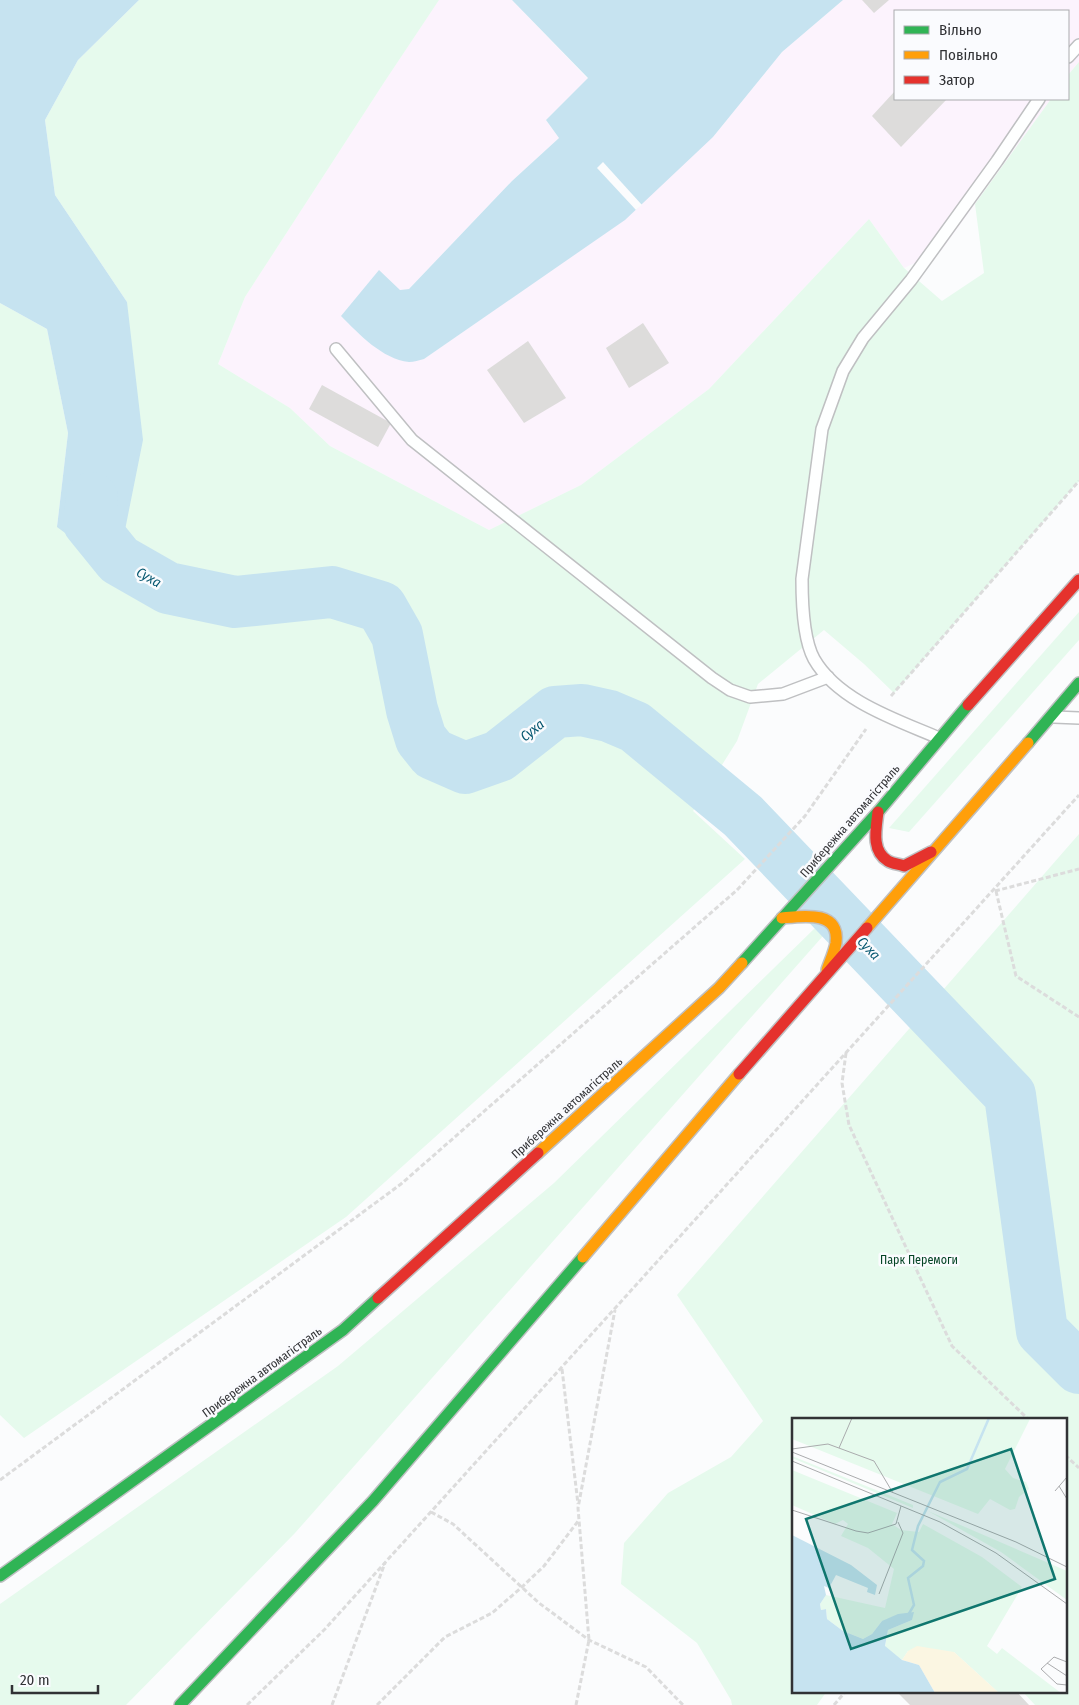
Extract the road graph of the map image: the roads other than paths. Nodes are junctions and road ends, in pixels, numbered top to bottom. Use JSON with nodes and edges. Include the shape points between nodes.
{"nodes":[{"id":1,"x":1079,"y":45,"type":"edge"},
{"id":2,"x":1069,"y":56,"type":"edge"},
{"id":3,"x":1038,"y":100,"type":"edge"},
{"id":4,"x":336,"y":349,"type":"dead end"},
{"id":5,"x":1079,"y":580,"type":"edge"},
{"id":6,"x":828,"y":677,"type":"junction"},
{"id":7,"x":1079,"y":683,"type":"edge"},
{"id":8,"x":1050,"y":716,"type":"junction"},
{"id":9,"x":1079,"y":718,"type":"edge"},
{"id":10,"x":939,"y":738,"type":"junction"},
{"id":11,"x":877,"y":814,"type":"junction"},
{"id":12,"x":933,"y":853,"type":"junction"},
{"id":13,"x":782,"y":918,"type":"junction"},
{"id":14,"x":826,"y":974,"type":"junction"},
{"id":15,"x":0,"y":1576,"type":"edge"},
{"id":16,"x":180,"y":1705,"type":"edge"}],
"edges":[{"from":1,"to":2,"type":"lane"},
{"from":3,"to":6,"type":"lane","via":[[911,280],[863,338],[840,378],[822,429],[802,579],[805,628],[814,658]]},
{"from":4,"to":6,"type":"lane","via":[[412,440],[730,690],[750,697],[783,694]]},
{"from":5,"to":10,"type":"main road","name":"Прибережна автомагістраль"},
{"from":6,"to":10,"type":"lane","via":[[847,693],[878,711]]},
{"from":7,"to":8,"type":"main road"},
{"from":8,"to":9,"type":"lane"},
{"from":8,"to":12,"type":"main road"},
{"from":10,"to":11,"type":"main road","name":"Прибережна автомагістраль"},
{"from":11,"to":12,"type":"main road","via":[[877,850],[888,862],[904,866]]},
{"from":11,"to":13,"type":"main road","name":"Прибережна автомагістраль"},
{"from":12,"to":14,"type":"main road"},
{"from":13,"to":14,"type":"main road","via":[[825,919],[834,928],[836,940]]},
{"from":13,"to":15,"type":"main road","name":"Прибережна автомагістраль","via":[[720,988],[343,1330]]},
{"from":14,"to":16,"type":"main road","via":[[373,1501]]}]}
